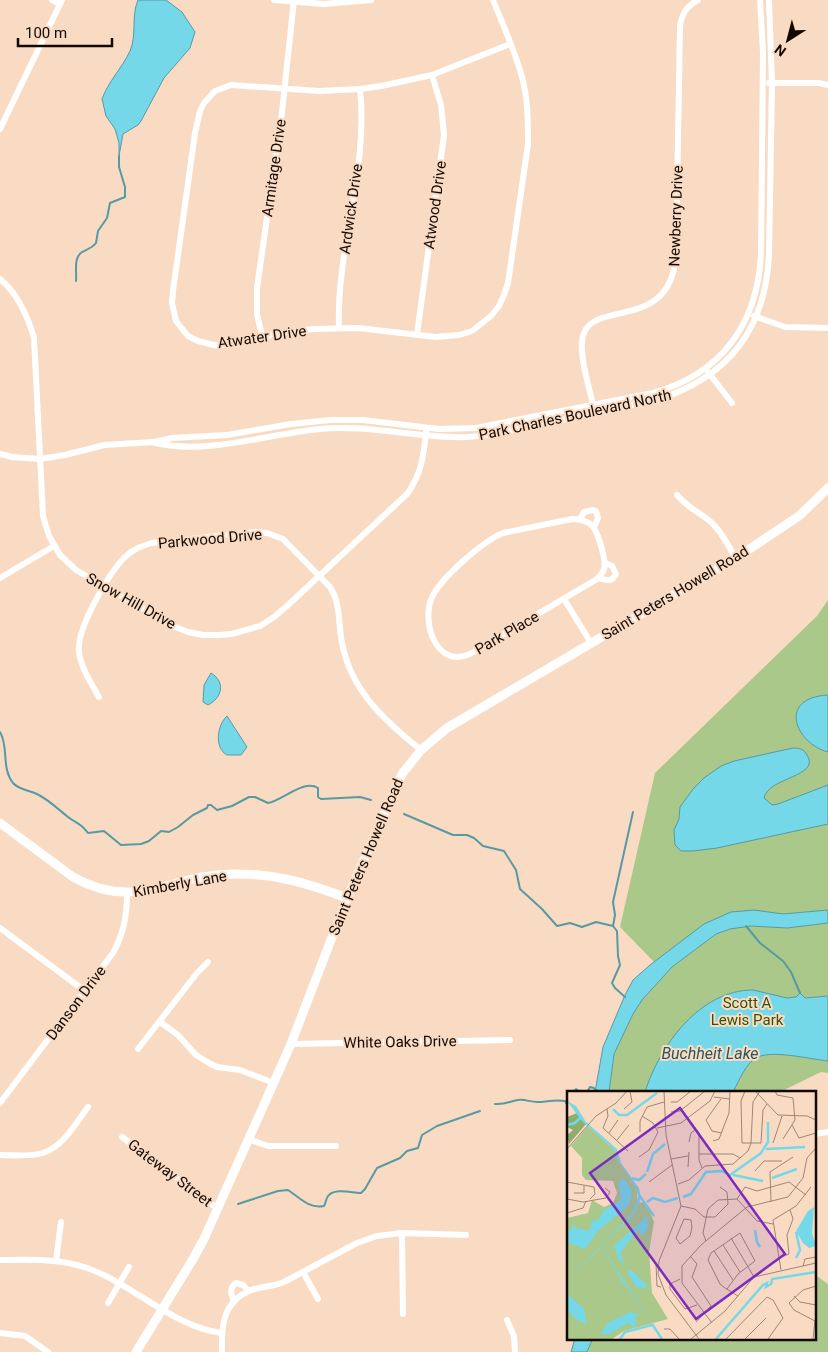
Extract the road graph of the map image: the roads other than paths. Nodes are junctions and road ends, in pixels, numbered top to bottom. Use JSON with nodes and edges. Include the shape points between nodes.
{"nodes":[{"id":1,"x":52,"y":0,"type":"edge"},
{"id":2,"x":274,"y":0,"type":"edge"},
{"id":3,"x":372,"y":0,"type":"edge"},
{"id":4,"x":493,"y":0,"type":"edge"},
{"id":5,"x":698,"y":0,"type":"edge"},
{"id":6,"x":760,"y":0,"type":"edge"},
{"id":7,"x":769,"y":0,"type":"edge"},
{"id":8,"x":293,"y":1,"type":"edge"},
{"id":9,"x":61,"y":2,"type":"edge"},
{"id":10,"x":510,"y":44,"type":"junction"},
{"id":11,"x":432,"y":75,"type":"junction"},
{"id":12,"x":763,"y":83,"type":"junction"},
{"id":13,"x":772,"y":83,"type":"junction"},
{"id":14,"x":828,"y":85,"type":"edge"},
{"id":15,"x":360,"y":89,"type":"junction"},
{"id":16,"x":284,"y":90,"type":"junction"},
{"id":17,"x":0,"y":129,"type":"edge"},
{"id":18,"x":0,"y":279,"type":"edge"},
{"id":19,"x":749,"y":314,"type":"junction"},
{"id":20,"x":756,"y":317,"type":"junction"},
{"id":21,"x":340,"y":328,"type":"junction"},
{"id":22,"x":828,"y":328,"type":"edge"},
{"id":23,"x":417,"y":335,"type":"junction"},
{"id":24,"x":262,"y":336,"type":"junction"},
{"id":25,"x":708,"y":372,"type":"junction"},
{"id":26,"x":732,"y":403,"type":"dead end"},
{"id":27,"x":593,"y":406,"type":"junction"},
{"id":28,"x":594,"y":414,"type":"junction"},
{"id":29,"x":310,"y":421,"type":"junction"},
{"id":30,"x":426,"y":428,"type":"junction"},
{"id":31,"x":311,"y":430,"type":"junction"},
{"id":32,"x":425,"y":436,"type":"junction"},
{"id":33,"x":154,"y":442,"type":"junction"},
{"id":34,"x":0,"y":454,"type":"edge"},
{"id":35,"x":40,"y":459,"type":"junction"},
{"id":36,"x":828,"y":488,"type":"edge"},
{"id":37,"x":677,"y":495,"type":"dead end"},
{"id":38,"x":580,"y":519,"type":"junction"},
{"id":39,"x":594,"y":527,"type":"junction"},
{"id":40,"x":54,"y":546,"type":"junction"},
{"id":41,"x":736,"y":558,"type":"junction"},
{"id":42,"x":605,"y":563,"type":"junction"},
{"id":43,"x":320,"y":576,"type":"junction"},
{"id":44,"x":0,"y":578,"type":"edge"},
{"id":45,"x":598,"y":578,"type":"junction"},
{"id":46,"x":104,"y":587,"type":"junction"},
{"id":47,"x":564,"y":599,"type":"junction"},
{"id":48,"x":591,"y":643,"type":"junction"},
{"id":49,"x":99,"y":697,"type":"dead end"},
{"id":50,"x":421,"y":750,"type":"junction"},
{"id":51,"x":0,"y":823,"type":"edge"},
{"id":52,"x":126,"y":893,"type":"junction"},
{"id":53,"x":346,"y":898,"type":"junction"},
{"id":54,"x":0,"y":928,"type":"edge"},
{"id":55,"x":208,"y":962,"type":"dead end"},
{"id":56,"x":85,"y":991,"type":"junction"},
{"id":57,"x":160,"y":1022,"type":"junction"},
{"id":58,"x":510,"y":1040,"type":"dead end"},
{"id":59,"x":291,"y":1044,"type":"junction"},
{"id":60,"x":138,"y":1049,"type":"dead end"},
{"id":61,"x":274,"y":1083,"type":"junction"},
{"id":62,"x":0,"y":1103,"type":"edge"},
{"id":63,"x":88,"y":1107,"type":"dead end"},
{"id":64,"x":122,"y":1137,"type":"dead end"},
{"id":65,"x":248,"y":1139,"type":"junction"},
{"id":66,"x":336,"y":1146,"type":"dead end"},
{"id":67,"x":0,"y":1155,"type":"edge"},
{"id":68,"x":217,"y":1208,"type":"junction"},
{"id":69,"x":61,"y":1222,"type":"dead end"},
{"id":70,"x":402,"y":1234,"type":"junction"},
{"id":71,"x":466,"y":1234,"type":"dead end"},
{"id":72,"x":0,"y":1260,"type":"edge"},
{"id":73,"x":56,"y":1261,"type":"junction"},
{"id":74,"x":129,"y":1267,"type":"dead end"},
{"id":75,"x":303,"y":1272,"type":"junction"},
{"id":76,"x":119,"y":1284,"type":"junction"},
{"id":77,"x":249,"y":1291,"type":"junction"},
{"id":78,"x":318,"y":1299,"type":"dead end"},
{"id":79,"x":234,"y":1302,"type":"junction"},
{"id":80,"x":108,"y":1303,"type":"dead end"},
{"id":81,"x":163,"y":1309,"type":"junction"},
{"id":82,"x":403,"y":1314,"type":"dead end"},
{"id":83,"x":507,"y":1320,"type":"dead end"},
{"id":84,"x":0,"y":1333,"type":"edge"},
{"id":85,"x":222,"y":1333,"type":"junction"},
{"id":86,"x":48,"y":1352,"type":"edge"},
{"id":87,"x":136,"y":1352,"type":"edge"},
{"id":88,"x":222,"y":1352,"type":"edge"},
{"id":89,"x":515,"y":1352,"type":"edge"}],
"edges":[{"from":1,"to":9,"type":"street"},
{"from":2,"to":8,"type":"street"},
{"from":3,"to":8,"type":"street","via":[[324,4]]},
{"from":4,"to":10,"type":"street","name":"Atwater Drive"},
{"from":5,"to":27,"type":"street","name":"Newberry Drive","via":[[683,13],[680,26],[674,272],[656,301],[594,321],[584,333],[582,351]]},
{"from":6,"to":12,"type":"street","name":"Park Charles Boulevard North"},
{"from":7,"to":13,"type":"street","name":"Park Charles Boulevard North"},
{"from":8,"to":16,"type":"street","name":"Armitage Drive"},
{"from":9,"to":17,"type":"street"},
{"from":10,"to":11,"type":"street","name":"Atwater Drive"},
{"from":10,"to":23,"type":"street","name":"Atwater Drive","via":[[523,79],[528,108],[528,144],[508,283],[499,306],[472,331],[436,338]]},
{"from":11,"to":15,"type":"street","name":"Atwater Drive"},
{"from":11,"to":23,"type":"street","name":"Atwood Drive","via":[[441,105],[444,142]]},
{"from":12,"to":13,"type":"street"},
{"from":12,"to":19,"type":"street","name":"Park Charles Boulevard North","via":[[760,261],[758,286]]},
{"from":13,"to":14,"type":"street"},
{"from":13,"to":20,"type":"street","name":"Park Charles Boulevard North","via":[[768,270],[764,296]]},
{"from":15,"to":16,"type":"street","name":"Atwater Drive"},
{"from":15,"to":21,"type":"street","name":"Ardwick Drive","via":[[362,129],[340,291]]},
{"from":16,"to":24,"type":"street","name":"Armitage Drive","via":[[257,288],[257,314]]},
{"from":16,"to":24,"type":"street","name":"Atwater Drive","via":[[231,85],[215,92],[204,103],[195,133],[173,291],[176,321],[188,336],[218,346]]},
{"from":18,"to":35,"type":"street","name":"Snow Hill Drive","via":[[19,303],[34,338]]},
{"from":19,"to":20,"type":"street"},
{"from":19,"to":25,"type":"street","name":"Park Charles Boulevard North"},
{"from":20,"to":22,"type":"street","via":[[795,328]]},
{"from":20,"to":25,"type":"street","name":"Park Charles Boulevard North","via":[[735,351]]},
{"from":21,"to":23,"type":"street","name":"Atwater Drive"},
{"from":21,"to":24,"type":"street","name":"Atwater Drive"},
{"from":25,"to":26,"type":"street"},
{"from":25,"to":27,"type":"street","name":"Park Charles Boulevard North","via":[[665,390]]},
{"from":25,"to":28,"type":"street","name":"Park Charles Boulevard North","via":[[683,391],[664,398]]},
{"from":27,"to":28,"type":"street","name":"Newberry Drive"},
{"from":27,"to":30,"type":"street","name":"Park Charles Boulevard North","via":[[482,428]]},
{"from":28,"to":32,"type":"street","name":"Park Charles Boulevard North","via":[[488,436]]},
{"from":29,"to":30,"type":"street","name":"Park Charles Boulevard North","via":[[363,420]]},
{"from":29,"to":31,"type":"street"},
{"from":29,"to":33,"type":"street","name":"Park Charles Boulevard North","via":[[235,434]]},
{"from":30,"to":32,"type":"street","name":"Snow Hill Drive"},
{"from":31,"to":32,"type":"street","name":"Park Charles Boulevard North","via":[[357,428]]},
{"from":31,"to":33,"type":"street","name":"Park Charles Boulevard North","via":[[202,446],[172,447]]},
{"from":32,"to":43,"type":"street","name":"Snow Hill Drive","via":[[420,471],[407,494]]},
{"from":33,"to":35,"type":"street","name":"Park Charles Boulevard North","via":[[104,445]]},
{"from":34,"to":35,"type":"street","name":"Park Charles Boulevard North"},
{"from":35,"to":40,"type":"street","name":"Snow Hill Drive","via":[[43,516]]},
{"from":36,"to":41,"type":"main road","name":"Saint Peters Howell Road","via":[[799,516]]},
{"from":37,"to":41,"type":"street","via":[[689,508],[711,522]]},
{"from":38,"to":39,"type":"street"},
{"from":38,"to":39,"type":"street","name":"Park Place","via":[[584,512],[596,511],[598,518]]},
{"from":38,"to":47,"type":"street","name":"Park Place","via":[[502,533],[489,540],[441,584],[432,597],[428,622],[441,650],[451,657],[463,657]]},
{"from":39,"to":42,"type":"street","name":"Park Place"},
{"from":40,"to":44,"type":"street"},
{"from":40,"to":46,"type":"street","name":"Snow Hill Drive","via":[[76,570]]},
{"from":41,"to":48,"type":"main road","name":"Saint Peters Howell Road"},
{"from":42,"to":45,"type":"street"},
{"from":42,"to":45,"type":"street","name":"Park Place","via":[[612,566],[616,574],[614,579]]},
{"from":43,"to":46,"type":"street","name":"Snow Hill Drive","via":[[260,626],[219,635],[203,635],[173,626]]},
{"from":43,"to":46,"type":"street","name":"Parkwood Drive","via":[[283,540],[256,532],[142,546],[126,556]]},
{"from":43,"to":50,"type":"street","name":"Parkwood Drive","via":[[335,594],[342,646],[355,682],[376,710]]},
{"from":45,"to":47,"type":"street","name":"Park Place"},
{"from":46,"to":49,"type":"street","name":"Parkwood Drive","via":[[86,620],[79,643],[83,668]]},
{"from":47,"to":48,"type":"street"},
{"from":48,"to":50,"type":"main road","name":"Saint Peters Howell Road","via":[[447,728]]},
{"from":50,"to":53,"type":"main road","name":"Saint Peters Howell Road","via":[[402,774]]},
{"from":51,"to":52,"type":"main road","name":"Kimberly Lane","via":[[78,880],[104,890]]},
{"from":52,"to":53,"type":"main road","name":"Kimberly Lane","via":[[231,874],[299,881]]},
{"from":52,"to":56,"type":"street","name":"Danson Drive","via":[[125,924],[118,944]]},
{"from":53,"to":59,"type":"main road","name":"Saint Peters Howell Road"},
{"from":54,"to":56,"type":"street"},
{"from":55,"to":57,"type":"street"},
{"from":56,"to":62,"type":"street","name":"Danson Drive"},
{"from":57,"to":60,"type":"street"},
{"from":57,"to":61,"type":"street","via":[[209,1063]]},
{"from":58,"to":59,"type":"street","name":"White Oaks Drive"},
{"from":59,"to":61,"type":"main road","name":"Saint Peters Howell Road"},
{"from":61,"to":65,"type":"main road","name":"Saint Peters Howell Road"},
{"from":63,"to":67,"type":"street","via":[[61,1142],[51,1149],[36,1154]]},
{"from":64,"to":68,"type":"street","name":"Gateway Street"},
{"from":65,"to":66,"type":"street","via":[[268,1146]]},
{"from":65,"to":68,"type":"main road","name":"Saint Peters Howell Road"},
{"from":68,"to":81,"type":"main road","name":"Saint Peters Howell Road","via":[[199,1250]]},
{"from":69,"to":73,"type":"street"},
{"from":70,"to":71,"type":"street"},
{"from":70,"to":75,"type":"street","via":[[363,1240]]},
{"from":70,"to":82,"type":"street"},
{"from":72,"to":73,"type":"street"},
{"from":73,"to":76,"type":"street","via":[[88,1269]]},
{"from":74,"to":76,"type":"street"},
{"from":75,"to":77,"type":"street","via":[[278,1285]]},
{"from":75,"to":78,"type":"street"},
{"from":76,"to":80,"type":"street"},
{"from":76,"to":81,"type":"street"},
{"from":77,"to":79,"type":"street"},
{"from":77,"to":79,"type":"street","via":[[236,1283],[231,1291]]},
{"from":79,"to":85,"type":"street","via":[[225,1315]]},
{"from":81,"to":85,"type":"street","via":[[202,1329]]},
{"from":81,"to":87,"type":"main road","name":"Saint Peters Howell Road"},
{"from":83,"to":89,"type":"street","via":[[514,1336]]},
{"from":84,"to":86,"type":"street","via":[[24,1336]]},
{"from":85,"to":88,"type":"street"}]}
